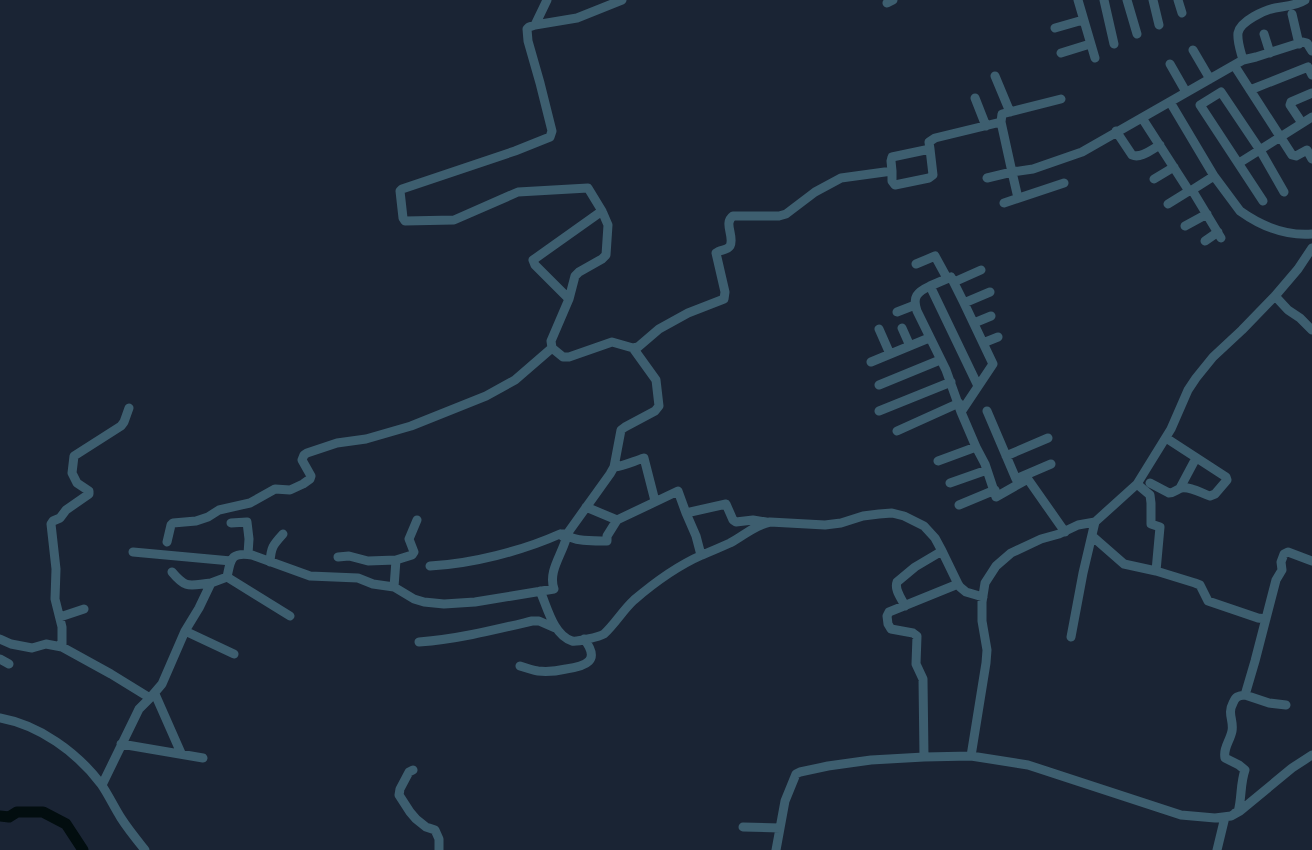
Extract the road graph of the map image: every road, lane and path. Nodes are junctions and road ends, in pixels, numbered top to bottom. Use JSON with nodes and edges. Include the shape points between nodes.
{"nodes":[{"id":1,"x":547,"y":0,"type":"edge"},
{"id":2,"x":622,"y":0,"type":"edge"},
{"id":3,"x":1078,"y":0,"type":"edge"},
{"id":4,"x":1104,"y":0,"type":"edge"},
{"id":5,"x":1127,"y":0,"type":"edge"},
{"id":6,"x":1152,"y":0,"type":"edge"},
{"id":7,"x":1178,"y":0,"type":"edge"},
{"id":8,"x":1305,"y":0,"type":"edge"},
{"id":9,"x":1182,"y":13,"type":"dead end"},
{"id":10,"x":1292,"y":14,"type":"dead end"},
{"id":11,"x":1083,"y":20,"type":"junction"},
{"id":12,"x":535,"y":25,"type":"junction"},
{"id":13,"x":1160,"y":25,"type":"dead end"},
{"id":14,"x":1055,"y":28,"type":"dead end"},
{"id":15,"x":1137,"y":34,"type":"dead end"},
{"id":16,"x":1264,"y":34,"type":"dead end"},
{"id":17,"x":1090,"y":44,"type":"junction"},
{"id":18,"x":1114,"y":44,"type":"dead end"},
{"id":19,"x":1299,"y":44,"type":"junction"},
{"id":20,"x":1193,"y":50,"type":"dead end"},
{"id":21,"x":1312,"y":51,"type":"edge"},
{"id":22,"x":1061,"y":53,"type":"dead end"},
{"id":23,"x":1270,"y":53,"type":"junction"},
{"id":24,"x":1095,"y":58,"type":"dead end"},
{"id":25,"x":1243,"y":60,"type":"junction"},
{"id":26,"x":1170,"y":64,"type":"dead end"},
{"id":27,"x":1234,"y":65,"type":"junction"},
{"id":28,"x":1312,"y":75,"type":"edge"},
{"id":29,"x":994,"y":76,"type":"dead end"},
{"id":30,"x":1210,"y":79,"type":"junction"},
{"id":31,"x":1250,"y":90,"type":"junction"},
{"id":32,"x":1186,"y":92,"type":"junction"},
{"id":33,"x":1312,"y":93,"type":"edge"},
{"id":34,"x":975,"y":98,"type":"dead end"},
{"id":35,"x":1062,"y":99,"type":"dead end"},
{"id":36,"x":1170,"y":102,"type":"junction"},
{"id":37,"x":1010,"y":112,"type":"junction"},
{"id":38,"x":1312,"y":117,"type":"edge"},
{"id":39,"x":1142,"y":118,"type":"junction"},
{"id":40,"x":1001,"y":122,"type":"junction"},
{"id":41,"x":1302,"y":123,"type":"junction"},
{"id":42,"x":986,"y":126,"type":"junction"},
{"id":43,"x":1116,"y":131,"type":"junction"},
{"id":44,"x":1281,"y":137,"type":"junction"},
{"id":45,"x":1160,"y":145,"type":"junction"},
{"id":46,"x":1309,"y":148,"type":"edge"},
{"id":47,"x":930,"y":149,"type":"junction"},
{"id":48,"x":1260,"y":150,"type":"junction"},
{"id":49,"x":1312,"y":159,"type":"edge"},
{"id":50,"x":1239,"y":163,"type":"junction"},
{"id":51,"x":1174,"y":167,"type":"junction"},
{"id":52,"x":892,"y":170,"type":"junction"},
{"id":53,"x":1012,"y":172,"type":"junction"},
{"id":54,"x":1214,"y":176,"type":"junction"},
{"id":55,"x":987,"y":178,"type":"dead end"},
{"id":56,"x":1154,"y":179,"type":"dead end"},
{"id":57,"x":1064,"y":183,"type":"dead end"},
{"id":58,"x":1191,"y":190,"type":"junction"},
{"id":59,"x":1284,"y":192,"type":"dead end"},
{"id":60,"x":1018,"y":198,"type":"junction"},
{"id":61,"x":1263,"y":201,"type":"dead end"},
{"id":62,"x":1004,"y":203,"type":"dead end"},
{"id":63,"x":1168,"y":204,"type":"dead end"},
{"id":64,"x":602,"y":211,"type":"junction"},
{"id":65,"x":1207,"y":214,"type":"junction"},
{"id":66,"x":1185,"y":226,"type":"dead end"},
{"id":67,"x":1312,"y":234,"type":"edge"},
{"id":68,"x":1205,"y":241,"type":"dead end"},
{"id":69,"x":1312,"y":248,"type":"edge"},
{"id":70,"x":916,"y":264,"type":"dead end"},
{"id":71,"x":981,"y":270,"type":"dead end"},
{"id":72,"x":950,"y":280,"type":"junction"},
{"id":73,"x":930,"y":286,"type":"junction"},
{"id":74,"x":990,"y":292,"type":"dead end"},
{"id":75,"x":1275,"y":296,"type":"junction"},
{"id":76,"x":569,"y":299,"type":"junction"},
{"id":77,"x":964,"y":303,"type":"junction"},
{"id":78,"x":915,"y":305,"type":"junction"},
{"id":79,"x":897,"y":312,"type":"dead end"},
{"id":80,"x":991,"y":316,"type":"dead end"},
{"id":81,"x":974,"y":323,"type":"junction"},
{"id":82,"x":902,"y":328,"type":"dead end"},
{"id":83,"x":879,"y":329,"type":"dead end"},
{"id":84,"x":1312,"y":330,"type":"edge"},
{"id":85,"x":998,"y":337,"type":"dead end"},
{"id":86,"x":929,"y":338,"type":"junction"},
{"id":87,"x":983,"y":342,"type":"junction"},
{"id":88,"x":910,"y":346,"type":"junction"},
{"id":89,"x":552,"y":348,"type":"junction"},
{"id":90,"x":633,"y":348,"type":"junction"},
{"id":91,"x":890,"y":354,"type":"junction"},
{"id":92,"x":940,"y":360,"type":"junction"},
{"id":93,"x":871,"y":362,"type":"dead end"},
{"id":94,"x":951,"y":382,"type":"junction"},
{"id":95,"x":879,"y":385,"type":"dead end"},
{"id":96,"x":978,"y":386,"type":"junction"},
{"id":97,"x":129,"y":408,"type":"dead end"},
{"id":98,"x":960,"y":408,"type":"junction"},
{"id":99,"x":879,"y":411,"type":"dead end"},
{"id":100,"x":987,"y":411,"type":"dead end"},
{"id":101,"x":897,"y":431,"type":"dead end"},
{"id":102,"x":1048,"y":438,"type":"dead end"},
{"id":103,"x":1166,"y":438,"type":"junction"},
{"id":104,"x":976,"y":447,"type":"junction"},
{"id":105,"x":1006,"y":456,"type":"junction"},
{"id":106,"x":1196,"y":458,"type":"junction"},
{"id":107,"x":938,"y":461,"type":"dead end"},
{"id":108,"x":1051,"y":464,"type":"dead end"},
{"id":109,"x":614,"y":468,"type":"junction"},
{"id":110,"x":987,"y":470,"type":"junction"},
{"id":111,"x":1026,"y":477,"type":"junction"},
{"id":112,"x":1150,"y":483,"type":"dead end"},
{"id":113,"x":950,"y":484,"type":"dead end"},
{"id":114,"x":1137,"y":484,"type":"junction"},
{"id":115,"x":1180,"y":488,"type":"junction"},
{"id":116,"x":994,"y":490,"type":"junction"},
{"id":117,"x":655,"y":501,"type":"junction"},
{"id":118,"x":959,"y":505,"type":"dead end"},
{"id":119,"x":586,"y":507,"type":"junction"},
{"id":120,"x":686,"y":513,"type":"junction"},
{"id":121,"x":417,"y":520,"type":"dead end"},
{"id":122,"x":617,"y":520,"type":"junction"},
{"id":123,"x":770,"y":522,"type":"junction"},
{"id":124,"x":1095,"y":522,"type":"junction"},
{"id":125,"x":231,"y":523,"type":"dead end"},
{"id":126,"x":1066,"y":532,"type":"junction"},
{"id":127,"x":283,"y":534,"type":"dead end"},
{"id":128,"x":563,"y":534,"type":"junction"},
{"id":129,"x":1092,"y":536,"type":"junction"},
{"id":130,"x":167,"y":542,"type":"dead end"},
{"id":131,"x":942,"y":551,"type":"junction"},
{"id":132,"x":133,"y":552,"type":"dead end"},
{"id":133,"x":248,"y":554,"type":"junction"},
{"id":134,"x":701,"y":556,"type":"junction"},
{"id":135,"x":338,"y":557,"type":"dead end"},
{"id":136,"x":396,"y":560,"type":"junction"},
{"id":137,"x":230,"y":561,"type":"junction"},
{"id":138,"x":1312,"y":561,"type":"edge"},
{"id":139,"x":270,"y":562,"type":"junction"},
{"id":140,"x":430,"y":566,"type":"dead end"},
{"id":141,"x":1156,"y":571,"type":"junction"},
{"id":142,"x":172,"y":572,"type":"dead end"},
{"id":143,"x":227,"y":577,"type":"junction"},
{"id":144,"x":211,"y":583,"type":"junction"},
{"id":145,"x":958,"y":584,"type":"junction"},
{"id":146,"x":394,"y":588,"type":"junction"},
{"id":147,"x":540,"y":591,"type":"junction"},
{"id":148,"x":983,"y":598,"type":"junction"},
{"id":149,"x":906,"y":606,"type":"junction"},
{"id":150,"x":84,"y":609,"type":"dead end"},
{"id":151,"x":290,"y":616,"type":"dead end"},
{"id":152,"x":60,"y":617,"type":"junction"},
{"id":153,"x":1266,"y":619,"type":"junction"},
{"id":154,"x":555,"y":628,"type":"junction"},
{"id":155,"x":185,"y":631,"type":"junction"},
{"id":156,"x":1071,"y":637,"type":"dead end"},
{"id":157,"x":0,"y":639,"type":"edge"},
{"id":158,"x":584,"y":639,"type":"junction"},
{"id":159,"x":420,"y":642,"type":"dead end"},
{"id":160,"x":62,"y":647,"type":"junction"},
{"id":161,"x":234,"y":654,"type":"dead end"},
{"id":162,"x":0,"y":660,"type":"edge"},
{"id":163,"x":9,"y":664,"type":"dead end"},
{"id":164,"x":520,"y":666,"type":"dead end"},
{"id":165,"x":1245,"y":695,"type":"junction"},
{"id":166,"x":152,"y":696,"type":"junction"},
{"id":167,"x":1286,"y":705,"type":"dead end"},
{"id":168,"x":0,"y":718,"type":"edge"},
{"id":169,"x":121,"y":744,"type":"junction"},
{"id":170,"x":176,"y":753,"type":"junction"},
{"id":171,"x":1312,"y":755,"type":"edge"},
{"id":172,"x":971,"y":756,"type":"junction"},
{"id":173,"x":924,"y":757,"type":"junction"},
{"id":174,"x":203,"y":758,"type":"dead end"},
{"id":175,"x":412,"y":770,"type":"dead end"},
{"id":176,"x":102,"y":785,"type":"junction"},
{"id":177,"x":1228,"y":816,"type":"junction"},
{"id":178,"x":743,"y":827,"type":"dead end"},
{"id":179,"x":780,"y":828,"type":"junction"},
{"id":180,"x":145,"y":850,"type":"edge"},
{"id":181,"x":439,"y":850,"type":"edge"},
{"id":182,"x":776,"y":850,"type":"edge"},
{"id":183,"x":1217,"y":850,"type":"edge"}],
"edges":[{"from":1,"to":12,"type":"street"},
{"from":2,"to":12,"type":"street","via":[[577,18]]},
{"from":3,"to":11,"type":"street"},
{"from":4,"to":18,"type":"street"},
{"from":5,"to":15,"type":"street"},
{"from":6,"to":13,"type":"street"},
{"from":7,"to":9,"type":"street"},
{"from":8,"to":25,"type":"street","via":[[1273,8],[1246,22],[1238,32]]},
{"from":10,"to":19,"type":"street"},
{"from":11,"to":14,"type":"street"},
{"from":11,"to":17,"type":"street"},
{"from":12,"to":64,"type":"street","via":[[528,28],[526,33],[552,131],[550,137],[402,189],[400,193],[403,218],[407,221],[454,220],[518,192],[585,188],[589,188]]},
{"from":16,"to":23,"type":"street"},
{"from":17,"to":22,"type":"street"},
{"from":17,"to":24,"type":"street"},
{"from":19,"to":21,"type":"street","via":[[1307,43]]},
{"from":19,"to":23,"type":"street"},
{"from":20,"to":30,"type":"street"},
{"from":23,"to":25,"type":"street"},
{"from":25,"to":27,"type":"street"},
{"from":26,"to":32,"type":"street"},
{"from":27,"to":30,"type":"street"},
{"from":27,"to":31,"type":"street"},
{"from":28,"to":31,"type":"street","via":[[1308,67]]},
{"from":29,"to":37,"type":"street"},
{"from":30,"to":32,"type":"street"},
{"from":31,"to":44,"type":"street"},
{"from":32,"to":36,"type":"street"},
{"from":33,"to":41,"type":"street","via":[[1291,102],[1290,105]]},
{"from":34,"to":42,"type":"street"},
{"from":35,"to":37,"type":"street"},
{"from":36,"to":39,"type":"street"},
{"from":36,"to":54,"type":"street"},
{"from":37,"to":40,"type":"street","via":[[1002,114]]},
{"from":38,"to":41,"type":"street"},
{"from":39,"to":43,"type":"street"},
{"from":39,"to":45,"type":"street"},
{"from":40,"to":42,"type":"street"},
{"from":40,"to":53,"type":"street"},
{"from":41,"to":44,"type":"street"},
{"from":42,"to":47,"type":"street","via":[[935,138],[929,142]]},
{"from":43,"to":45,"type":"street","via":[[1134,156],[1140,156]]},
{"from":43,"to":53,"type":"street","via":[[1082,152],[1033,169]]},
{"from":44,"to":46,"type":"street","via":[[1294,156]]},
{"from":44,"to":48,"type":"street"},
{"from":45,"to":51,"type":"street"},
{"from":46,"to":49,"type":"street"},
{"from":47,"to":52,"type":"street","via":[[892,157]]},
{"from":47,"to":52,"type":"street","via":[[933,175],[929,178],[895,185],[892,181]]},
{"from":48,"to":50,"type":"street"},
{"from":48,"to":50,"type":"street","via":[[1221,92],[1211,98],[1200,106]]},
{"from":48,"to":59,"type":"street"},
{"from":50,"to":61,"type":"street"},
{"from":51,"to":56,"type":"street"},
{"from":51,"to":58,"type":"street"},
{"from":52,"to":90,"type":"street","via":[[841,178],[815,192],[786,214],[731,217],[730,246],[716,254],[725,292],[724,299],[688,313],[659,329],[638,347]]},
{"from":53,"to":55,"type":"street"},
{"from":53,"to":60,"type":"street"},
{"from":54,"to":58,"type":"street"},
{"from":54,"to":67,"type":"street","via":[[1245,215],[1286,233]]},
{"from":57,"to":60,"type":"street"},
{"from":58,"to":63,"type":"street"},
{"from":58,"to":65,"type":"street"},
{"from":60,"to":62,"type":"street"},
{"from":64,"to":76,"type":"street","via":[[608,225],[606,255],[577,274]]},
{"from":64,"to":76,"type":"street","via":[[533,260],[534,265]]},
{"from":65,"to":66,"type":"street"},
{"from":65,"to":68,"type":"street","via":[[1220,235]]},
{"from":69,"to":75,"type":"street"},
{"from":70,"to":72,"type":"street","via":[[935,256]]},
{"from":71,"to":72,"type":"street"},
{"from":72,"to":73,"type":"street"},
{"from":72,"to":77,"type":"street"},
{"from":73,"to":78,"type":"street","via":[[919,292]]},
{"from":73,"to":96,"type":"street"},
{"from":74,"to":77,"type":"street"},
{"from":75,"to":84,"type":"street"},
{"from":75,"to":103,"type":"street","via":[[1213,357],[1196,378]]},
{"from":76,"to":89,"type":"street","via":[[551,341]]},
{"from":77,"to":81,"type":"street"},
{"from":78,"to":79,"type":"street"},
{"from":78,"to":86,"type":"street"},
{"from":80,"to":81,"type":"street"},
{"from":81,"to":87,"type":"street"},
{"from":82,"to":88,"type":"street"},
{"from":83,"to":91,"type":"street"},
{"from":85,"to":87,"type":"street"},
{"from":86,"to":88,"type":"street"},
{"from":86,"to":92,"type":"street"},
{"from":87,"to":96,"type":"street","via":[[993,364]]},
{"from":88,"to":91,"type":"street"},
{"from":89,"to":90,"type":"street","via":[[563,357],[569,357],[612,342]]},
{"from":89,"to":130,"type":"street","via":[[515,380],[486,396],[411,426],[366,439],[337,443],[304,455],[302,460],[311,476],[303,484],[290,490],[275,489],[250,503],[220,510],[196,521],[173,523]]},
{"from":90,"to":109,"type":"street","via":[[656,380],[660,403],[655,412],[621,430]]},
{"from":91,"to":93,"type":"street"},
{"from":92,"to":94,"type":"street"},
{"from":92,"to":95,"type":"street"},
{"from":94,"to":98,"type":"street"},
{"from":94,"to":99,"type":"street"},
{"from":96,"to":98,"type":"street"},
{"from":97,"to":152,"type":"street","via":[[121,426],[74,456],[72,473],[77,483],[90,494],[51,524],[56,569],[55,602]]},
{"from":98,"to":101,"type":"street"},
{"from":98,"to":104,"type":"street"},
{"from":100,"to":105,"type":"street"},
{"from":102,"to":105,"type":"street"},
{"from":103,"to":106,"type":"street"},
{"from":103,"to":114,"type":"street"},
{"from":104,"to":107,"type":"street"},
{"from":104,"to":110,"type":"street"},
{"from":105,"to":111,"type":"street","via":[[1016,479]]},
{"from":106,"to":115,"type":"street"},
{"from":106,"to":115,"type":"street","via":[[1227,480],[1212,496]]},
{"from":108,"to":111,"type":"street"},
{"from":109,"to":117,"type":"street","via":[[644,458]]},
{"from":109,"to":119,"type":"street"},
{"from":110,"to":113,"type":"street"},
{"from":110,"to":116,"type":"street"},
{"from":111,"to":116,"type":"street","via":[[996,497]]},
{"from":111,"to":126,"type":"street"},
{"from":112,"to":115,"type":"street","via":[[1169,493]]},
{"from":114,"to":124,"type":"street"},
{"from":114,"to":141,"type":"street","via":[[1150,495],[1151,524],[1160,527]]},
{"from":116,"to":118,"type":"street"},
{"from":117,"to":120,"type":"street","via":[[678,491]]},
{"from":117,"to":122,"type":"street"},
{"from":119,"to":122,"type":"street"},
{"from":119,"to":128,"type":"street"},
{"from":120,"to":123,"type":"street","via":[[726,504],[736,522]]},
{"from":120,"to":134,"type":"street"},
{"from":121,"to":136,"type":"street","via":[[409,539],[414,554]]},
{"from":122,"to":128,"type":"street","via":[[607,536],[607,541],[579,540]]},
{"from":123,"to":131,"type":"street","via":[[825,525],[863,516],[892,513],[924,526]]},
{"from":123,"to":134,"type":"street","via":[[751,529]]},
{"from":124,"to":126,"type":"street"},
{"from":124,"to":129,"type":"street"},
{"from":125,"to":133,"type":"street","via":[[247,522]]},
{"from":126,"to":148,"type":"street","via":[[1041,539],[1011,553],[996,566],[985,583]]},
{"from":127,"to":139,"type":"street","via":[[273,544]]},
{"from":128,"to":140,"type":"street","via":[[509,553]]},
{"from":128,"to":147,"type":"street","via":[[566,539],[554,566],[554,589]]},
{"from":129,"to":141,"type":"street","via":[[1124,564]]},
{"from":129,"to":156,"type":"street"},
{"from":131,"to":145,"type":"street"},
{"from":131,"to":149,"type":"street","via":[[915,567],[897,582],[897,590]]},
{"from":132,"to":137,"type":"street"},
{"from":133,"to":137,"type":"street","via":[[238,554]]},
{"from":133,"to":139,"type":"street"},
{"from":134,"to":158,"type":"street","via":[[668,574],[632,601],[603,635]]},
{"from":135,"to":136,"type":"street","via":[[349,556],[368,561]]},
{"from":136,"to":146,"type":"street"},
{"from":137,"to":143,"type":"street"},
{"from":138,"to":153,"type":"street","via":[[1288,552],[1284,554],[1282,570],[1276,580]]},
{"from":139,"to":146,"type":"street","via":[[310,576],[358,578]]},
{"from":141,"to":153,"type":"street","via":[[1200,585],[1208,601]]},
{"from":142,"to":144,"type":"street","via":[[183,584]]},
{"from":143,"to":144,"type":"street"},
{"from":143,"to":151,"type":"street"},
{"from":144,"to":155,"type":"street"},
{"from":145,"to":148,"type":"street","via":[[966,592]]},
{"from":145,"to":149,"type":"street"},
{"from":146,"to":147,"type":"street","via":[[424,602],[444,604],[475,602]]},
{"from":147,"to":154,"type":"street"},
{"from":148,"to":172,"type":"street","via":[[982,621],[986,663]]},
{"from":149,"to":173,"type":"street","via":[[889,612],[887,617],[892,629],[917,636],[916,664],[923,679]]},
{"from":150,"to":152,"type":"street"},
{"from":152,"to":160,"type":"street"},
{"from":153,"to":165,"type":"street"},
{"from":154,"to":158,"type":"street","via":[[572,641]]},
{"from":154,"to":159,"type":"street","via":[[539,621],[532,621],[476,634]]},
{"from":155,"to":161,"type":"street"},
{"from":155,"to":166,"type":"street","via":[[162,684]]},
{"from":157,"to":160,"type":"street","via":[[32,648],[46,644]]},
{"from":158,"to":164,"type":"street","via":[[590,647],[591,657],[583,666],[545,671]]},
{"from":160,"to":166,"type":"street"},
{"from":162,"to":163,"type":"street"},
{"from":165,"to":167,"type":"street","via":[[1269,703]]},
{"from":165,"to":177,"type":"street","via":[[1234,698],[1230,707],[1232,730],[1224,752],[1225,758],[1244,770],[1238,812]]},
{"from":166,"to":169,"type":"street","via":[[139,708]]},
{"from":166,"to":170,"type":"street"},
{"from":168,"to":176,"type":"street","via":[[24,725],[54,740],[87,768]]},
{"from":169,"to":170,"type":"street"},
{"from":169,"to":176,"type":"street"},
{"from":170,"to":174,"type":"street"},
{"from":171,"to":177,"type":"street","via":[[1292,768],[1240,812]]},
{"from":172,"to":173,"type":"street"},
{"from":172,"to":177,"type":"street","via":[[1028,765],[1181,815],[1206,818]]},
{"from":173,"to":179,"type":"street","via":[[871,760],[800,772],[794,777],[785,801]]},
{"from":175,"to":181,"type":"street","via":[[399,795],[416,819],[426,828],[435,830],[439,839]]},
{"from":176,"to":180,"type":"street","via":[[121,818]]},
{"from":177,"to":183,"type":"street"},
{"from":178,"to":179,"type":"street"},
{"from":179,"to":182,"type":"street"}]}
